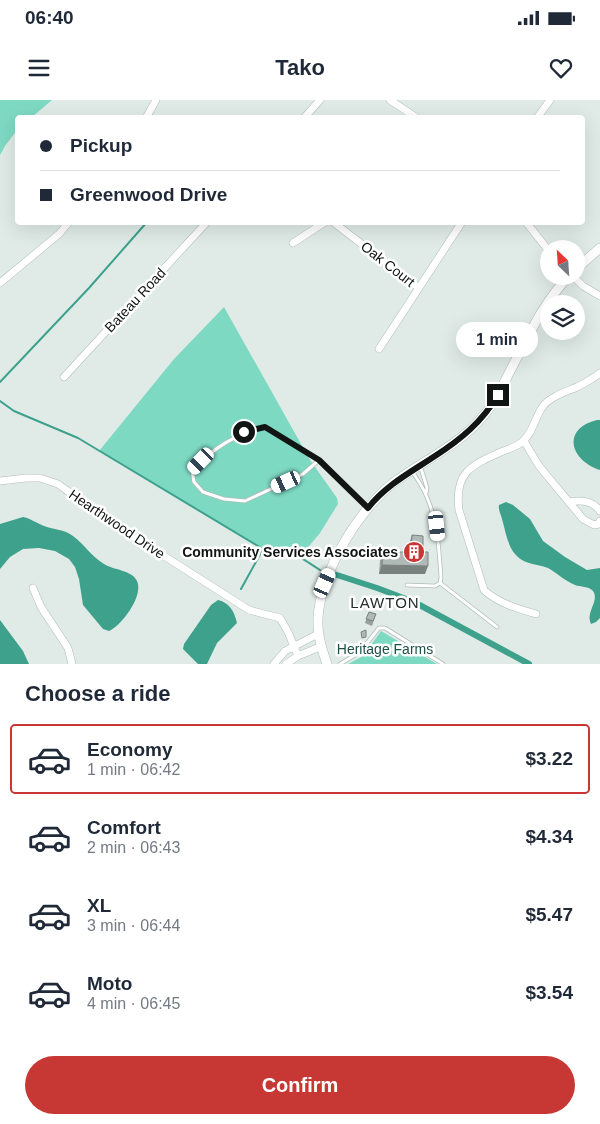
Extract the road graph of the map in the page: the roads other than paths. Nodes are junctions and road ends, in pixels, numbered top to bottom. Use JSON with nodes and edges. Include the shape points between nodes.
{"nodes":[{"id":1,"x":156,"y":100,"type":"edge"},
{"id":2,"x":320,"y":100,"type":"edge"},
{"id":3,"x":390,"y":100,"type":"edge"},
{"id":4,"x":550,"y":100,"type":"edge"},
{"id":5,"x":148,"y":115,"type":"edge"},
{"id":6,"x":307,"y":115,"type":"edge"},
{"id":7,"x":412,"y":115,"type":"edge"},
{"id":8,"x":539,"y":115,"type":"edge"},
{"id":9,"x":66,"y":225,"type":"edge"},
{"id":10,"x":204,"y":225,"type":"edge"},
{"id":11,"x":320,"y":225,"type":"edge"},
{"id":12,"x":337,"y":225,"type":"edge"},
{"id":13,"x":459,"y":225,"type":"edge"},
{"id":14,"x":528,"y":225,"type":"edge"},
{"id":15,"x":540,"y":240,"type":"edge"},
{"id":16,"x":293,"y":243,"type":"dead end"},
{"id":17,"x":600,"y":248,"type":"edge"},
{"id":18,"x":585,"y":261,"type":"edge"},
{"id":19,"x":0,"y":283,"type":"edge"},
{"id":20,"x":564,"y":285,"type":"edge"},
{"id":21,"x":582,"y":285,"type":"edge"},
{"id":22,"x":419,"y":288,"type":"junction"},
{"id":23,"x":600,"y":296,"type":"edge"},
{"id":24,"x":379,"y":349,"type":"dead end"},
{"id":25,"x":600,"y":374,"type":"edge"},
{"id":26,"x":64,"y":377,"type":"dead end"},
{"id":27,"x":524,"y":441,"type":"junction"},
{"id":28,"x":319,"y":460,"type":"junction"},
{"id":29,"x":416,"y":468,"type":"junction"},
{"id":30,"x":0,"y":481,"type":"edge"},
{"id":31,"x":426,"y":494,"type":"junction"},
{"id":32,"x":569,"y":502,"type":"junction"},
{"id":33,"x":368,"y":508,"type":"junction"},
{"id":34,"x":600,"y":511,"type":"edge"},
{"id":35,"x":600,"y":521,"type":"edge"},
{"id":36,"x":440,"y":582,"type":"junction"},
{"id":37,"x":406,"y":585,"type":"dead end"},
{"id":38,"x":33,"y":588,"type":"dead end"},
{"id":39,"x":536,"y":614,"type":"dead end"},
{"id":40,"x":497,"y":627,"type":"dead end"},
{"id":41,"x":318,"y":634,"type":"junction"},
{"id":42,"x":294,"y":646,"type":"junction"},
{"id":43,"x":322,"y":646,"type":"junction"},
{"id":44,"x":298,"y":656,"type":"junction"},
{"id":45,"x":72,"y":664,"type":"edge"},
{"id":46,"x":274,"y":664,"type":"edge"},
{"id":47,"x":286,"y":664,"type":"edge"},
{"id":48,"x":328,"y":664,"type":"edge"},
{"id":49,"x":340,"y":664,"type":"edge"},
{"id":50,"x":443,"y":664,"type":"edge"}],
"edges":[{"from":1,"to":5,"type":"street"},
{"from":2,"to":6,"type":"street"},
{"from":3,"to":7,"type":"street"},
{"from":4,"to":8,"type":"street"},
{"from":9,"to":19,"type":"street"},
{"from":10,"to":26,"type":"street","name":"Bateau Road"},
{"from":11,"to":16,"type":"street"},
{"from":12,"to":22,"type":"street","name":"Oak Court"},
{"from":13,"to":22,"type":"street","name":"Oak Court"},
{"from":14,"to":15,"type":"street"},
{"from":17,"to":18,"type":"street"},
{"from":20,"to":29,"type":"street","via":[[543,309],[484,416],[459,439]]},
{"from":21,"to":23,"type":"street"},
{"from":22,"to":24,"type":"street","name":"Oak Court"},
{"from":25,"to":27,"type":"street","via":[[543,406]]},
{"from":27,"to":32,"type":"street","via":[[532,457]]},
{"from":27,"to":39,"type":"street","via":[[476,463],[463,477],[457,499],[484,590],[510,606]]},
{"from":28,"to":28,"type":"lane","via":[[265,427],[244,432],[210,452],[192,470],[194,482],[203,492],[224,499],[246,501],[302,474]]},
{"from":28,"to":33,"type":"lane"},
{"from":29,"to":31,"type":"lane","via":[[421,488]]},
{"from":29,"to":31,"type":"lane","via":[[427,488]]},
{"from":29,"to":33,"type":"street","via":[[388,487]]},
{"from":30,"to":42,"type":"street","name":"Hearthwood Drive","via":[[40,478],[58,484],[106,519],[249,610],[280,618]]},
{"from":31,"to":36,"type":"lane","via":[[437,526]]},
{"from":32,"to":34,"type":"street","via":[[587,502]]},
{"from":32,"to":35,"type":"street","via":[[588,523],[594,525]]},
{"from":33,"to":41,"type":"street","via":[[346,538],[325,583],[319,606]]},
{"from":36,"to":37,"type":"lane","via":[[435,586]]},
{"from":36,"to":40,"type":"lane"},
{"from":38,"to":45,"type":"street","via":[[41,607],[68,648]]},
{"from":41,"to":42,"type":"street"},
{"from":41,"to":43,"type":"street"},
{"from":42,"to":44,"type":"street","name":"Hearthwood Drive"},
{"from":42,"to":46,"type":"street","via":[[278,657]]},
{"from":43,"to":44,"type":"street"},
{"from":43,"to":48,"type":"street"},
{"from":44,"to":47,"type":"street"},
{"from":49,"to":50,"type":"lane","via":[[360,652],[379,628],[385,628]]}]}
